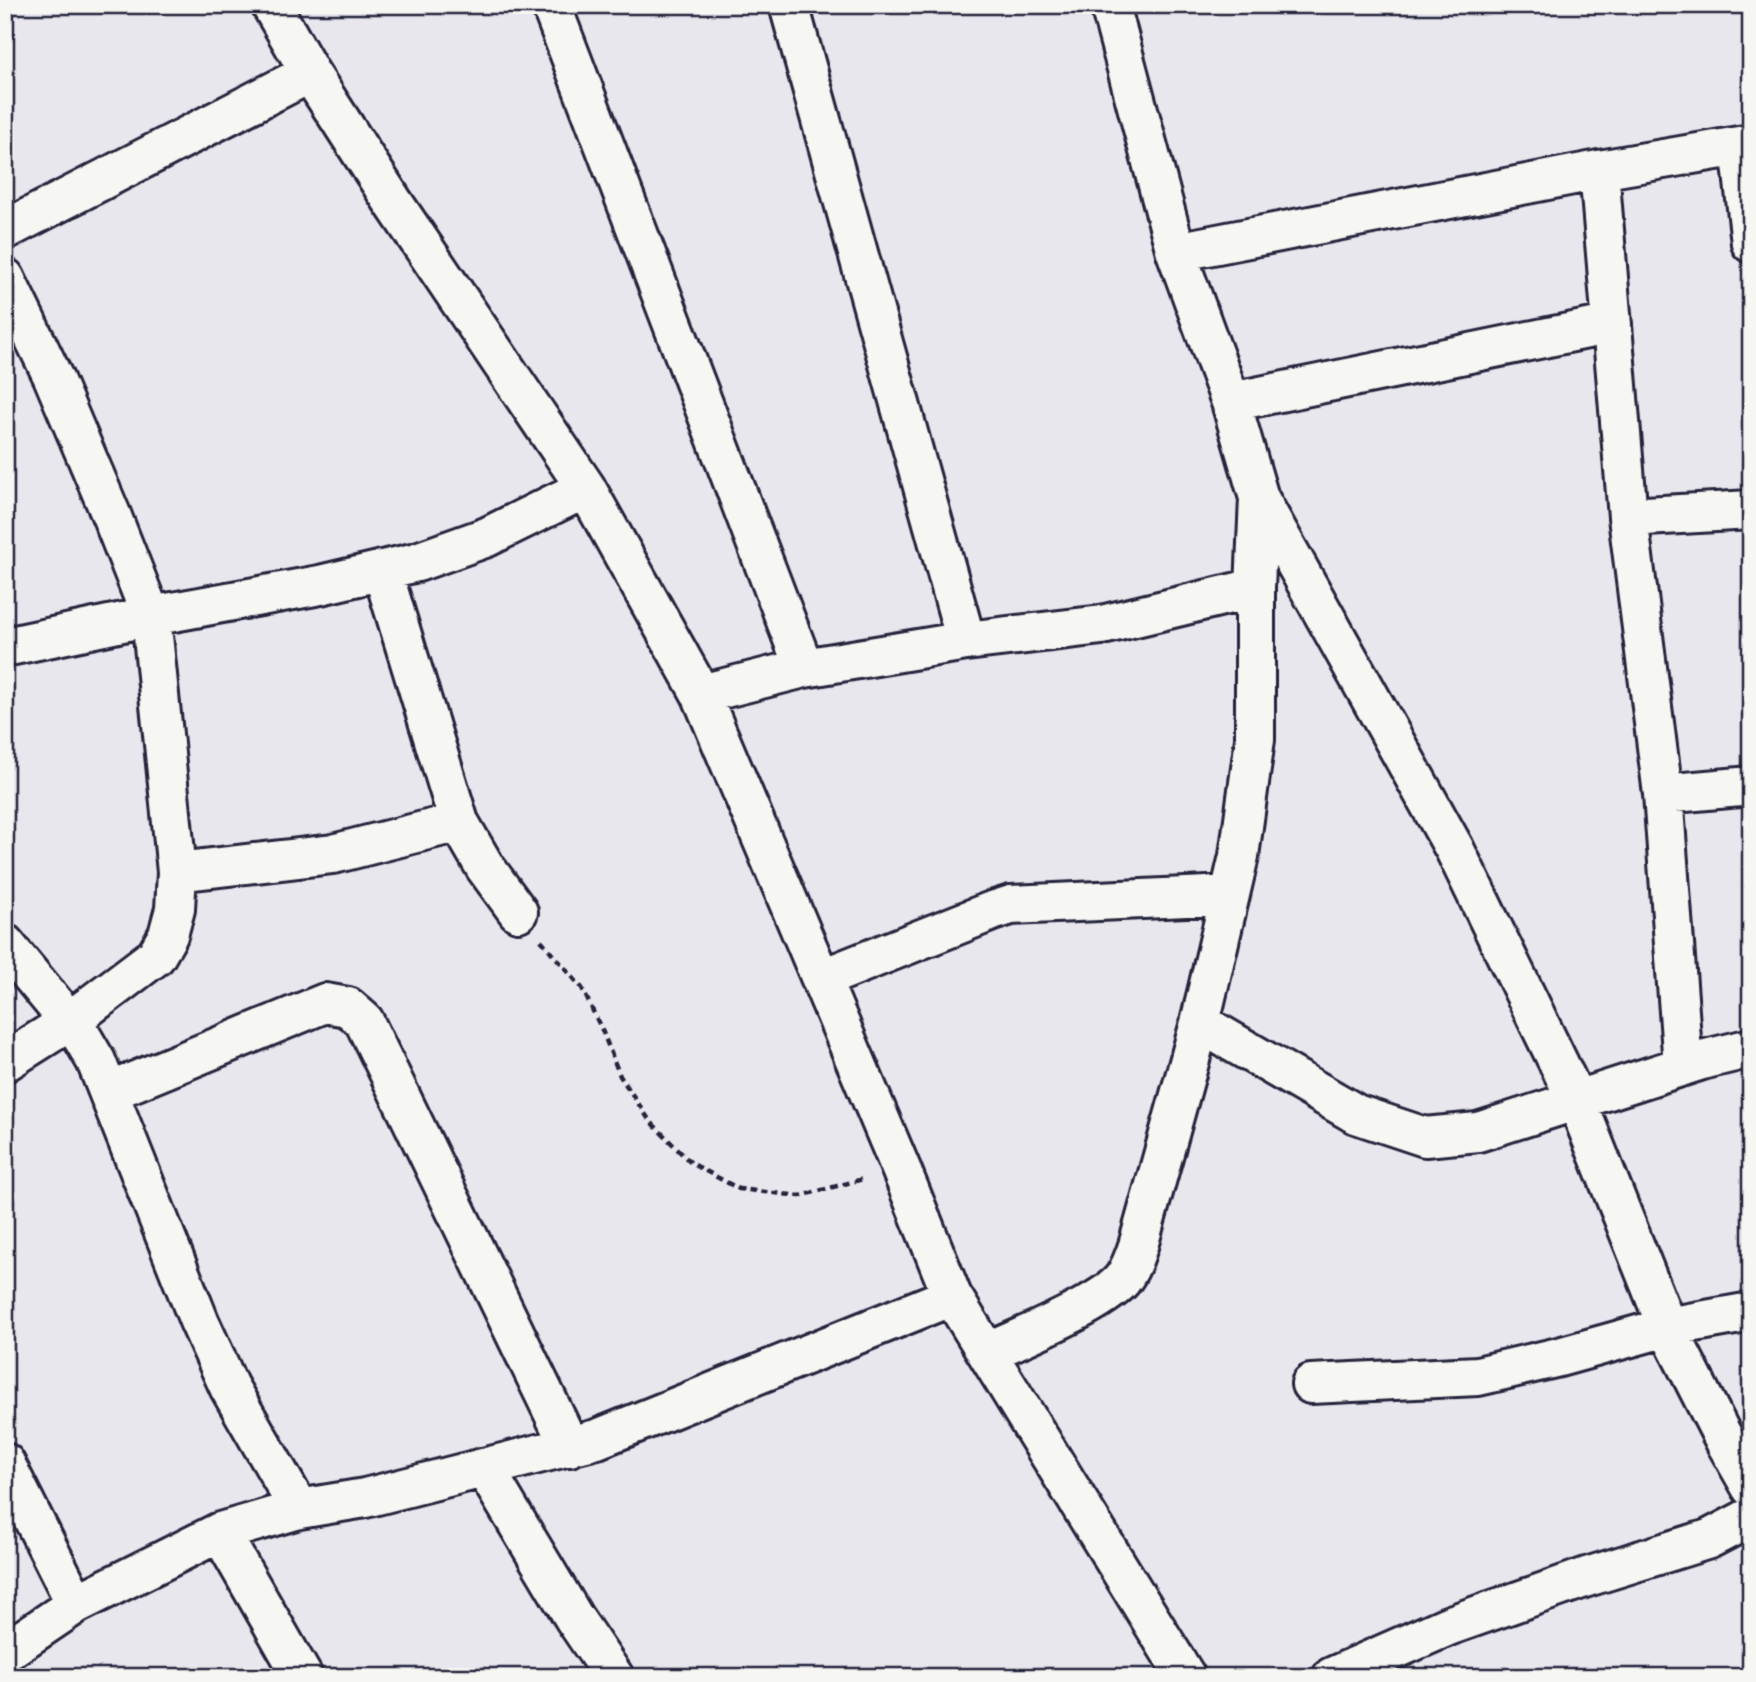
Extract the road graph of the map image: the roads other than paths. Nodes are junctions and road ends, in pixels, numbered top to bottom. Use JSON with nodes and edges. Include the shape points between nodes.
{"nodes":[{"id":1,"x":271,"y":5,"type":"edge"},
{"id":2,"x":551,"y":5,"type":"edge"},
{"id":3,"x":789,"y":5,"type":"edge"},
{"id":4,"x":1110,"y":5,"type":"edge"},
{"id":5,"x":310,"y":73,"type":"junction"},
{"id":6,"x":1745,"y":145,"type":"edge"},
{"id":7,"x":1599,"y":170,"type":"junction"},
{"id":8,"x":5,"y":230,"type":"edge"},
{"id":9,"x":1751,"y":243,"type":"edge"},
{"id":10,"x":1176,"y":252,"type":"junction"},
{"id":11,"x":5,"y":278,"type":"edge"},
{"id":12,"x":1612,"y":324,"type":"junction"},
{"id":13,"x":1231,"y":402,"type":"junction"},
{"id":14,"x":586,"y":488,"type":"junction"},
{"id":15,"x":1258,"y":498,"type":"junction"},
{"id":16,"x":1751,"y":510,"type":"edge"},
{"id":17,"x":1628,"y":517,"type":"junction"},
{"id":18,"x":382,"y":570,"type":"junction"},
{"id":19,"x":1255,"y":588,"type":"junction"},
{"id":20,"x":150,"y":616,"type":"junction"},
{"id":21,"x":966,"y":640,"type":"junction"},
{"id":22,"x":5,"y":646,"type":"edge"},
{"id":23,"x":804,"y":668,"type":"junction"},
{"id":24,"x":701,"y":694,"type":"junction"},
{"id":25,"x":1751,"y":786,"type":"edge"},
{"id":26,"x":1663,"y":794,"type":"junction"},
{"id":27,"x":459,"y":822,"type":"junction"},
{"id":28,"x":177,"y":872,"type":"junction"},
{"id":29,"x":1230,"y":895,"type":"junction"},
{"id":30,"x":518,"y":912,"type":"road end"},
{"id":31,"x":5,"y":944,"type":"edge"},
{"id":32,"x":821,"y":979,"type":"junction"},
{"id":33,"x":70,"y":1021,"type":"junction"},
{"id":34,"x":1200,"y":1023,"type":"junction"},
{"id":35,"x":1751,"y":1048,"type":"edge"},
{"id":36,"x":5,"y":1062,"type":"edge"},
{"id":37,"x":1683,"y":1066,"type":"junction"},
{"id":38,"x":109,"y":1092,"type":"junction"},
{"id":39,"x":1576,"y":1099,"type":"junction"},
{"id":40,"x":952,"y":1296,"type":"junction"},
{"id":41,"x":1751,"y":1312,"type":"edge"},
{"id":42,"x":1667,"y":1327,"type":"junction"},
{"id":43,"x":987,"y":1353,"type":"junction"},
{"id":44,"x":1311,"y":1384,"type":"dead end"},
{"id":45,"x":570,"y":1447,"type":"junction"},
{"id":46,"x":5,"y":1463,"type":"edge"},
{"id":47,"x":485,"y":1469,"type":"junction"},
{"id":48,"x":1751,"y":1487,"type":"edge"},
{"id":49,"x":299,"y":1509,"type":"junction"},
{"id":50,"x":1751,"y":1517,"type":"edge"},
{"id":51,"x":220,"y":1532,"type":"junction"},
{"id":52,"x":76,"y":1604,"type":"junction"},
{"id":53,"x":5,"y":1651,"type":"edge"},
{"id":54,"x":303,"y":1677,"type":"edge"},
{"id":55,"x":614,"y":1677,"type":"edge"},
{"id":56,"x":1186,"y":1677,"type":"edge"},
{"id":57,"x":1332,"y":1677,"type":"edge"}],
"edges":[{"from":1,"to":5,"type":"street"},
{"from":2,"to":23,"type":"street"},
{"from":3,"to":21,"type":"street"},
{"from":4,"to":10,"type":"street"},
{"from":5,"to":8,"type":"street"},
{"from":5,"to":14,"type":"street"},
{"from":6,"to":7,"type":"street"},
{"from":6,"to":9,"type":"street"},
{"from":7,"to":10,"type":"street"},
{"from":7,"to":12,"type":"street"},
{"from":10,"to":13,"type":"street"},
{"from":11,"to":20,"type":"street","via":[[58,390]]},
{"from":12,"to":13,"type":"street"},
{"from":12,"to":17,"type":"street"},
{"from":13,"to":15,"type":"street"},
{"from":14,"to":18,"type":"street","via":[[487,537]]},
{"from":14,"to":24,"type":"street"},
{"from":15,"to":19,"type":"street"},
{"from":15,"to":39,"type":"street","via":[[1454,848]]},
{"from":16,"to":17,"type":"street"},
{"from":17,"to":26,"type":"street"},
{"from":18,"to":20,"type":"street"},
{"from":18,"to":27,"type":"street"},
{"from":19,"to":21,"type":"street","via":[[1102,625]]},
{"from":19,"to":29,"type":"street","via":[[1255,739]]},
{"from":20,"to":22,"type":"street"},
{"from":20,"to":28,"type":"street"},
{"from":21,"to":23,"type":"street"},
{"from":23,"to":24,"type":"street"},
{"from":24,"to":32,"type":"street"},
{"from":25,"to":26,"type":"street"},
{"from":26,"to":37,"type":"street"},
{"from":27,"to":28,"type":"street","via":[[333,854]]},
{"from":27,"to":30,"type":"street"},
{"from":28,"to":33,"type":"street","via":[[175,909],[156,956]]},
{"from":29,"to":32,"type":"street","via":[[1011,905]]},
{"from":29,"to":34,"type":"street"},
{"from":31,"to":33,"type":"street"},
{"from":32,"to":40,"type":"street"},
{"from":33,"to":36,"type":"street"},
{"from":33,"to":38,"type":"street"},
{"from":34,"to":39,"type":"street","via":[[1356,1114],[1425,1136],[1478,1132]]},
{"from":34,"to":43,"type":"street","via":[[1131,1266],[1120,1282],[1097,1299]]},
{"from":35,"to":37,"type":"street"},
{"from":37,"to":39,"type":"street"},
{"from":38,"to":45,"type":"street","via":[[325,1003],[348,1007],[363,1021]]},
{"from":38,"to":49,"type":"street","via":[[229,1387]]},
{"from":39,"to":42,"type":"street"},
{"from":40,"to":43,"type":"street"},
{"from":40,"to":45,"type":"street"},
{"from":41,"to":42,"type":"street"},
{"from":42,"to":44,"type":"street","via":[[1478,1376]]},
{"from":42,"to":48,"type":"street"},
{"from":43,"to":56,"type":"street"},
{"from":45,"to":47,"type":"street"},
{"from":46,"to":52,"type":"street"},
{"from":47,"to":49,"type":"street"},
{"from":47,"to":55,"type":"street"},
{"from":49,"to":51,"type":"street"},
{"from":50,"to":57,"type":"street","via":[[1709,1539],[1448,1626]]},
{"from":51,"to":52,"type":"street"},
{"from":51,"to":54,"type":"street"},
{"from":52,"to":53,"type":"street"}]}
